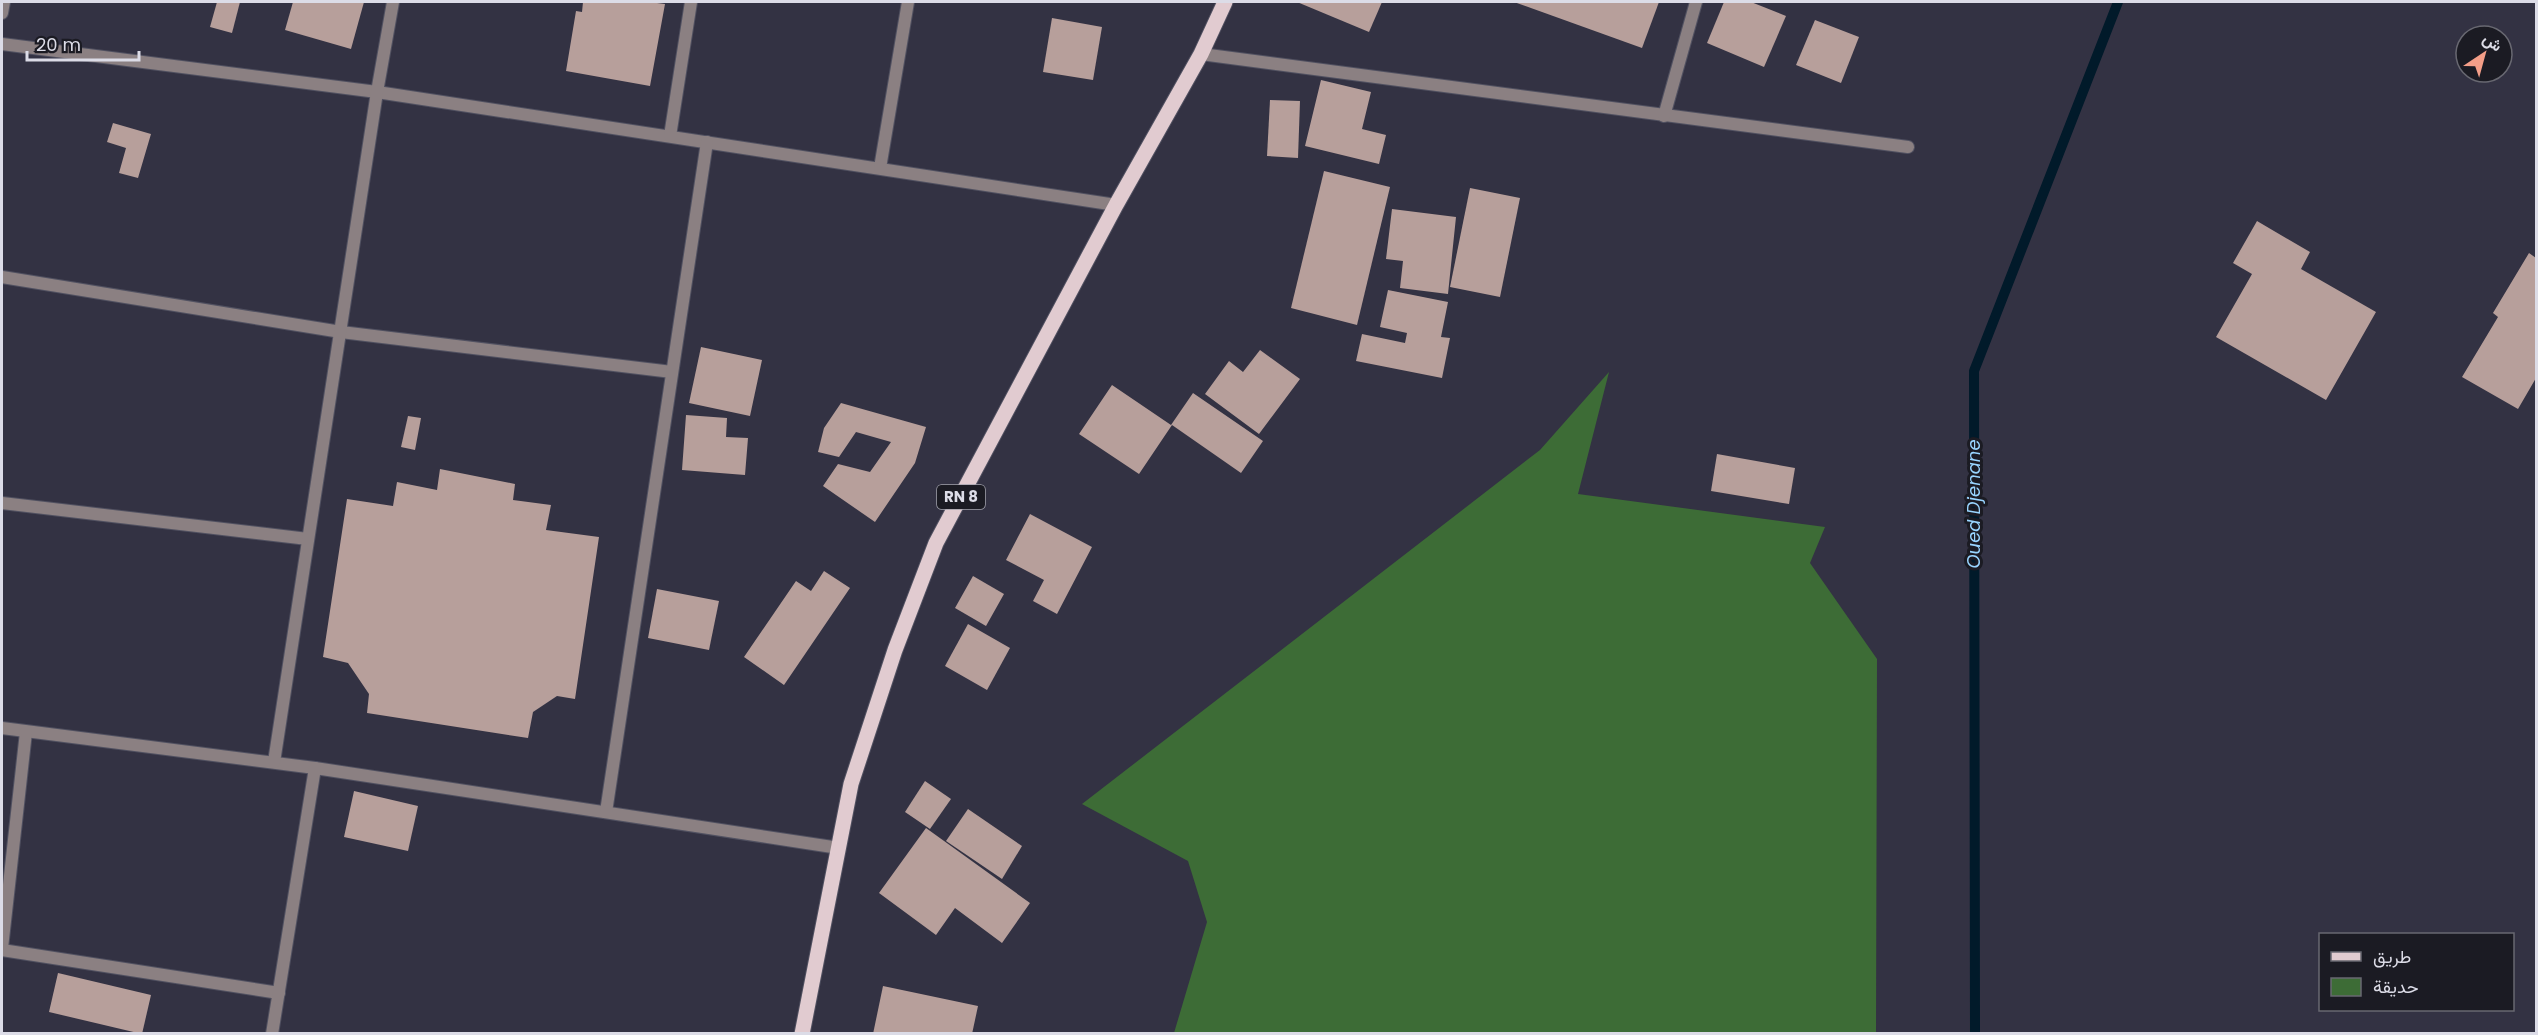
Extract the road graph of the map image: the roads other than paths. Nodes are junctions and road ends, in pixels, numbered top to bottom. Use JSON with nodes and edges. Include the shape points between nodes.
{"nodes":[{"id":1,"x":4,"y":2,"type":"edge"},
{"id":2,"x":393,"y":2,"type":"edge"},
{"id":3,"x":691,"y":2,"type":"edge"},
{"id":4,"x":908,"y":2,"type":"edge"},
{"id":5,"x":1225,"y":2,"type":"edge"},
{"id":6,"x":1696,"y":2,"type":"edge"},
{"id":7,"x":2,"y":14,"type":"edge"},
{"id":8,"x":2,"y":44,"type":"edge"},
{"id":9,"x":1202,"y":54,"type":"junction"},
{"id":10,"x":377,"y":92,"type":"junction"},
{"id":11,"x":1664,"y":116,"type":"junction"},
{"id":12,"x":670,"y":136,"type":"junction"},
{"id":13,"x":707,"y":142,"type":"junction"},
{"id":14,"x":1908,"y":147,"type":"dead end"},
{"id":15,"x":880,"y":168,"type":"junction"},
{"id":16,"x":1116,"y":205,"type":"junction"},
{"id":17,"x":2,"y":277,"type":"edge"},
{"id":18,"x":340,"y":332,"type":"junction"},
{"id":19,"x":672,"y":372,"type":"junction"},
{"id":20,"x":2,"y":503,"type":"edge"},
{"id":21,"x":308,"y":539,"type":"junction"},
{"id":22,"x":2,"y":728,"type":"edge"},
{"id":23,"x":26,"y":732,"type":"junction"},
{"id":24,"x":274,"y":762,"type":"junction"},
{"id":25,"x":315,"y":768,"type":"junction"},
{"id":26,"x":606,"y":812,"type":"junction"},
{"id":27,"x":839,"y":848,"type":"junction"},
{"id":28,"x":2,"y":949,"type":"edge"},
{"id":29,"x":279,"y":993,"type":"junction"},
{"id":30,"x":272,"y":1034,"type":"edge"},
{"id":31,"x":802,"y":1034,"type":"edge"}],
"edges":[{"from":1,"to":7,"type":"street"},
{"from":2,"to":10,"type":"street"},
{"from":3,"to":12,"type":"street"},
{"from":4,"to":15,"type":"street"},
{"from":5,"to":9,"type":"main road","number":"RN 8"},
{"from":6,"to":11,"type":"street"},
{"from":8,"to":10,"type":"street"},
{"from":9,"to":11,"type":"street"},
{"from":9,"to":16,"type":"main road","number":"RN 8"},
{"from":10,"to":12,"type":"street"},
{"from":10,"to":18,"type":"street"},
{"from":11,"to":14,"type":"street"},
{"from":12,"to":13,"type":"street"},
{"from":13,"to":15,"type":"street"},
{"from":13,"to":19,"type":"street"},
{"from":15,"to":16,"type":"street"},
{"from":16,"to":27,"type":"main road","number":"RN 8","via":[[936,543],[895,650],[851,784]]},
{"from":17,"to":18,"type":"street"},
{"from":18,"to":19,"type":"street"},
{"from":18,"to":21,"type":"street"},
{"from":19,"to":26,"type":"street"},
{"from":20,"to":21,"type":"street"},
{"from":21,"to":24,"type":"street"},
{"from":22,"to":23,"type":"street"},
{"from":23,"to":24,"type":"street"},
{"from":23,"to":28,"type":"street"},
{"from":24,"to":25,"type":"street"},
{"from":25,"to":26,"type":"street"},
{"from":25,"to":29,"type":"street"},
{"from":26,"to":27,"type":"street"},
{"from":27,"to":31,"type":"main road","number":"RN 8"},
{"from":28,"to":29,"type":"street"},
{"from":29,"to":30,"type":"street"}]}
